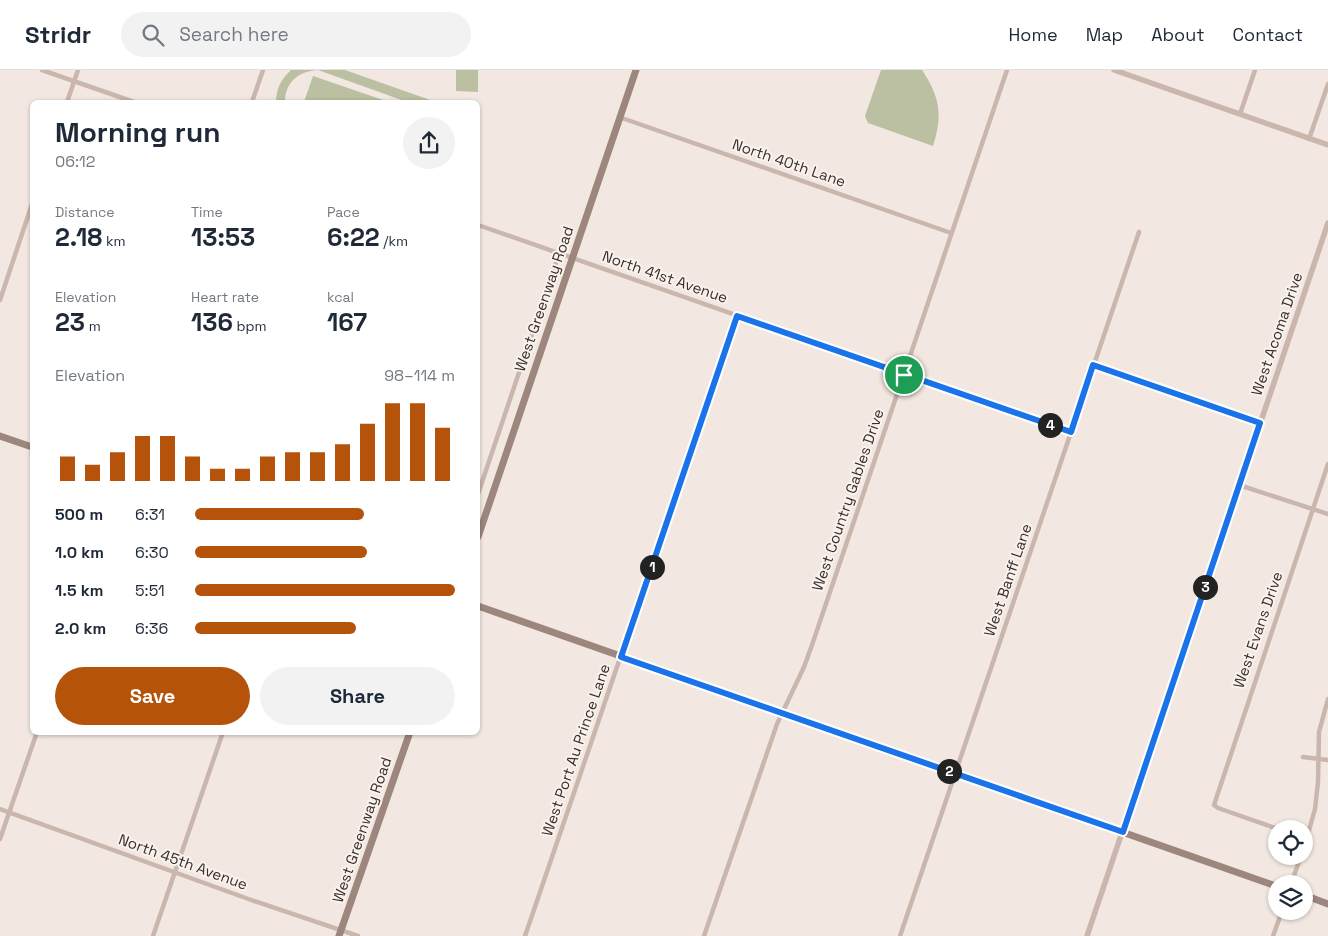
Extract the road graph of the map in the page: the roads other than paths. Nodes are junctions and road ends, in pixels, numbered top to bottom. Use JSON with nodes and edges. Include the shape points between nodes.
{"nodes":[{"id":1,"x":42,"y":70,"type":"edge"},
{"id":2,"x":78,"y":70,"type":"edge"},
{"id":3,"x":263,"y":70,"type":"edge"},
{"id":4,"x":636,"y":70,"type":"edge"},
{"id":5,"x":1007,"y":70,"type":"edge"},
{"id":6,"x":1114,"y":70,"type":"edge"},
{"id":7,"x":1255,"y":70,"type":"edge"},
{"id":8,"x":1126,"y":72,"type":"edge"},
{"id":9,"x":74,"y":82,"type":"junction"},
{"id":10,"x":1328,"y":84,"type":"edge"},
{"id":11,"x":68,"y":100,"type":"edge"},
{"id":12,"x":128,"y":100,"type":"edge"},
{"id":13,"x":253,"y":100,"type":"edge"},
{"id":14,"x":1240,"y":114,"type":"junction"},
{"id":15,"x":619,"y":117,"type":"junction"},
{"id":16,"x":1310,"y":138,"type":"junction"},
{"id":17,"x":1328,"y":145,"type":"edge"},
{"id":18,"x":30,"y":210,"type":"edge"},
{"id":19,"x":1328,"y":223,"type":"edge"},
{"id":20,"x":480,"y":226,"type":"edge"},
{"id":21,"x":1139,"y":232,"type":"dead end"},
{"id":22,"x":951,"y":233,"type":"junction"},
{"id":23,"x":559,"y":254,"type":"junction"},
{"id":24,"x":573,"y":258,"type":"junction"},
{"id":25,"x":0,"y":300,"type":"edge"},
{"id":26,"x":737,"y":316,"type":"junction"},
{"id":27,"x":1093,"y":365,"type":"junction"},
{"id":28,"x":904,"y":375,"type":"junction"},
{"id":29,"x":1260,"y":423,"type":"junction"},
{"id":30,"x":1071,"y":432,"type":"junction"},
{"id":31,"x":0,"y":436,"type":"edge"},
{"id":32,"x":30,"y":446,"type":"edge"},
{"id":33,"x":1328,"y":464,"type":"edge"},
{"id":34,"x":1239,"y":485,"type":"junction"},
{"id":35,"x":480,"y":488,"type":"edge"},
{"id":36,"x":1313,"y":509,"type":"junction"},
{"id":37,"x":1328,"y":514,"type":"edge"},
{"id":38,"x":480,"y":532,"type":"edge"},
{"id":39,"x":480,"y":607,"type":"edge"},
{"id":40,"x":621,"y":657,"type":"junction"},
{"id":41,"x":1328,"y":699,"type":"edge"},
{"id":42,"x":782,"y":713,"type":"junction"},
{"id":43,"x":36,"y":735,"type":"edge"},
{"id":44,"x":222,"y":735,"type":"edge"},
{"id":45,"x":409,"y":735,"type":"edge"},
{"id":46,"x":1303,"y":757,"type":"dead end"},
{"id":47,"x":1318,"y":757,"type":"junction"},
{"id":48,"x":1328,"y":760,"type":"edge"},
{"id":49,"x":956,"y":773,"type":"junction"},
{"id":50,"x":0,"y":809,"type":"edge"},
{"id":51,"x":9,"y":812,"type":"junction"},
{"id":52,"x":1311,"y":820,"type":"edge"},
{"id":53,"x":1268,"y":826,"type":"edge"},
{"id":54,"x":1123,"y":832,"type":"junction"},
{"id":55,"x":0,"y":839,"type":"edge"},
{"id":56,"x":174,"y":872,"type":"junction"},
{"id":57,"x":1268,"y":883,"type":"edge"},
{"id":58,"x":1313,"y":898,"type":"edge"},
{"id":59,"x":1328,"y":904,"type":"edge"},
{"id":60,"x":1279,"y":920,"type":"edge"},
{"id":61,"x":340,"y":933,"type":"edge"},
{"id":62,"x":152,"y":936,"type":"edge"},
{"id":63,"x":358,"y":936,"type":"edge"},
{"id":64,"x":525,"y":936,"type":"edge"},
{"id":65,"x":704,"y":936,"type":"edge"},
{"id":66,"x":900,"y":936,"type":"edge"},
{"id":67,"x":1087,"y":936,"type":"edge"},
{"id":68,"x":1273,"y":936,"type":"edge"}],
"edges":[{"from":1,"to":9,"type":"street"},
{"from":2,"to":9,"type":"street"},
{"from":3,"to":13,"type":"street"},
{"from":4,"to":15,"type":"main road","name":"West Greenway Road"},
{"from":5,"to":22,"type":"street","name":"West Country Gables Drive"},
{"from":6,"to":8,"type":"street"},
{"from":7,"to":14,"type":"street"},
{"from":8,"to":14,"type":"street"},
{"from":9,"to":11,"type":"street"},
{"from":9,"to":12,"type":"street"},
{"from":10,"to":16,"type":"street"},
{"from":14,"to":16,"type":"street"},
{"from":15,"to":22,"type":"street","name":"North 40th Lane"},
{"from":15,"to":24,"type":"main road","name":"West Greenway Road"},
{"from":16,"to":17,"type":"street"},
{"from":18,"to":25,"type":"street"},
{"from":19,"to":29,"type":"street","name":"West Acoma Drive"},
{"from":20,"to":23,"type":"street","name":"North 41st Avenue"},
{"from":21,"to":27,"type":"street","name":"West Banff Lane"},
{"from":22,"to":28,"type":"street","name":"West Country Gables Drive"},
{"from":23,"to":24,"type":"street","name":"North 41st Avenue"},
{"from":23,"to":35,"type":"street","name":"West Greenway Road"},
{"from":24,"to":26,"type":"street","name":"North 41st Avenue"},
{"from":24,"to":38,"type":"main road","name":"West Greenway Road"},
{"from":26,"to":28,"type":"street","name":"North 41st Avenue"},
{"from":26,"to":40,"type":"street","name":"West Port Au Prince Lane"},
{"from":27,"to":29,"type":"street"},
{"from":27,"to":30,"type":"street","name":"West Banff Lane"},
{"from":28,"to":30,"type":"street","name":"North 41st Avenue"},
{"from":28,"to":42,"type":"street","name":"West Country Gables Drive","via":[[812,645]]},
{"from":29,"to":34,"type":"street","name":"West Acoma Drive"},
{"from":30,"to":49,"type":"street","name":"West Banff Lane"},
{"from":31,"to":32,"type":"main road"},
{"from":33,"to":36,"type":"street","name":"West Evans Drive"},
{"from":34,"to":36,"type":"street"},
{"from":34,"to":54,"type":"street","name":"West Acoma Drive"},
{"from":36,"to":37,"type":"street"},
{"from":36,"to":53,"type":"street","name":"West Evans Drive","via":[[1214,805]]},
{"from":39,"to":40,"type":"main road"},
{"from":40,"to":42,"type":"main road"},
{"from":40,"to":64,"type":"street","name":"West Port Au Prince Lane"},
{"from":41,"to":47,"type":"street","via":[[1319,732]]},
{"from":42,"to":49,"type":"main road"},
{"from":42,"to":65,"type":"street","name":"West Country Gables Drive"},
{"from":43,"to":51,"type":"street"},
{"from":44,"to":56,"type":"street"},
{"from":45,"to":61,"type":"main road","name":"West Greenway Road"},
{"from":46,"to":47,"type":"street"},
{"from":47,"to":48,"type":"street"},
{"from":47,"to":52,"type":"street","via":[[1317,795]]},
{"from":49,"to":54,"type":"main road"},
{"from":49,"to":66,"type":"street","name":"West Banff Lane"},
{"from":50,"to":51,"type":"street","name":"North 45th Avenue"},
{"from":51,"to":55,"type":"street"},
{"from":51,"to":56,"type":"street","name":"North 45th Avenue"},
{"from":54,"to":57,"type":"main road"},
{"from":54,"to":67,"type":"street","name":"West Acoma Drive"},
{"from":56,"to":61,"type":"street","name":"North 45th Avenue"},
{"from":56,"to":62,"type":"street"},
{"from":58,"to":59,"type":"main road"},
{"from":60,"to":68,"type":"street"},
{"from":61,"to":63,"type":"street","name":"North 45th Avenue"}]}
